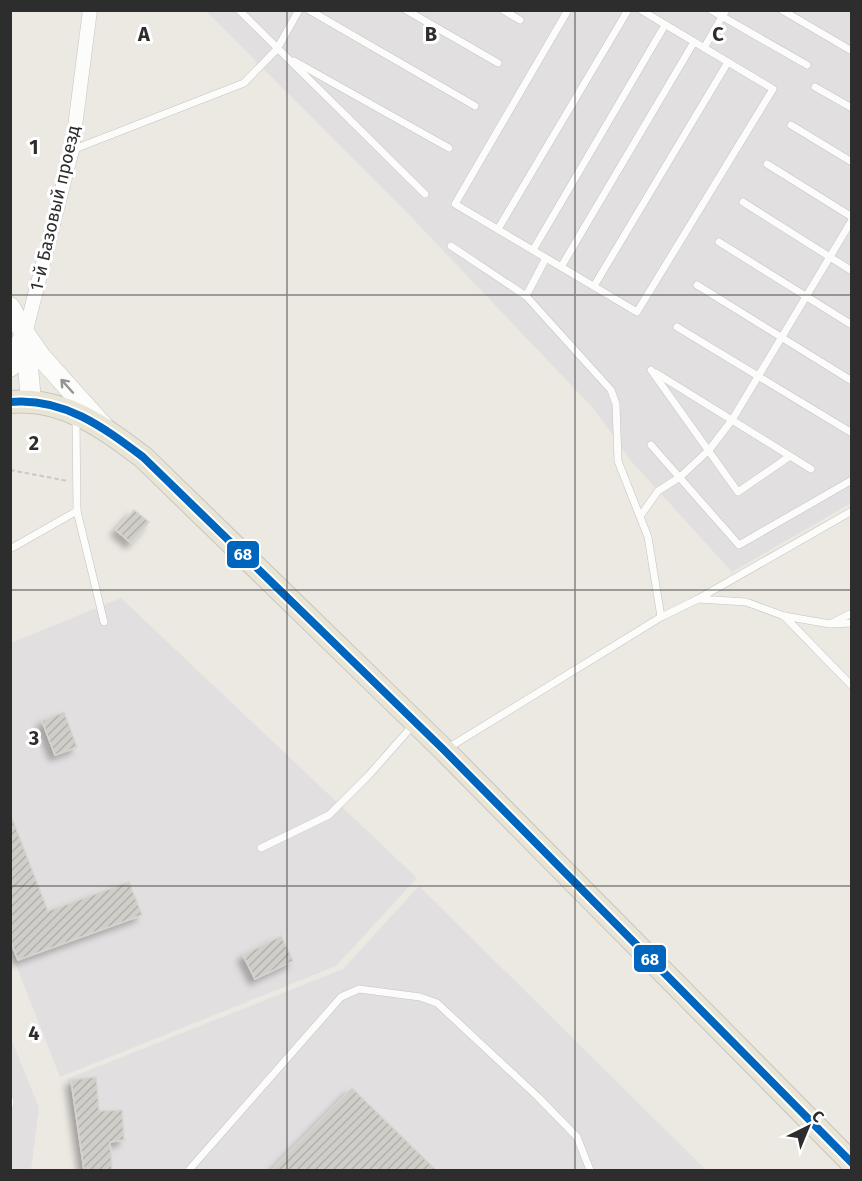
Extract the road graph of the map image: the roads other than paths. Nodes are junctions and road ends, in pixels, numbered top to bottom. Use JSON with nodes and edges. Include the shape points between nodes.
{"nodes":[{"id":1,"x":90,"y":10,"type":"edge"},
{"id":2,"x":239,"y":10,"type":"edge"},
{"id":3,"x":299,"y":10,"type":"edge"},
{"id":4,"x":309,"y":10,"type":"edge"},
{"id":5,"x":406,"y":10,"type":"edge"},
{"id":6,"x":503,"y":10,"type":"edge"},
{"id":7,"x":568,"y":10,"type":"edge"},
{"id":8,"x":628,"y":10,"type":"edge"},
{"id":9,"x":641,"y":10,"type":"edge"},
{"id":10,"x":711,"y":10,"type":"edge"},
{"id":11,"x":782,"y":10,"type":"edge"},
{"id":12,"x":724,"y":14,"type":"edge"},
{"id":13,"x":520,"y":20,"type":"dead end"},
{"id":14,"x":665,"y":25,"type":"junction"},
{"id":15,"x":694,"y":42,"type":"junction"},
{"id":16,"x":704,"y":48,"type":"junction"},
{"id":17,"x":277,"y":49,"type":"junction"},
{"id":18,"x":852,"y":51,"type":"edge"},
{"id":19,"x":286,"y":57,"type":"junction"},
{"id":20,"x":728,"y":62,"type":"junction"},
{"id":21,"x":498,"y":63,"type":"dead end"},
{"id":22,"x":807,"y":65,"type":"dead end"},
{"id":23,"x":815,"y":87,"type":"dead end"},
{"id":24,"x":475,"y":106,"type":"dead end"},
{"id":25,"x":852,"y":108,"type":"edge"},
{"id":26,"x":791,"y":125,"type":"dead end"},
{"id":27,"x":449,"y":148,"type":"dead end"},
{"id":28,"x":72,"y":150,"type":"junction"},
{"id":29,"x":852,"y":162,"type":"edge"},
{"id":30,"x":767,"y":164,"type":"dead end"},
{"id":31,"x":424,"y":194,"type":"dead end"},
{"id":32,"x":743,"y":202,"type":"dead end"},
{"id":33,"x":852,"y":218,"type":"edge"},
{"id":34,"x":498,"y":229,"type":"junction"},
{"id":35,"x":719,"y":242,"type":"dead end"},
{"id":36,"x":451,"y":246,"type":"dead end"},
{"id":37,"x":533,"y":250,"type":"junction"},
{"id":38,"x":830,"y":257,"type":"junction"},
{"id":39,"x":546,"y":258,"type":"junction"},
{"id":40,"x":561,"y":267,"type":"junction"},
{"id":41,"x":852,"y":271,"type":"edge"},
{"id":42,"x":697,"y":285,"type":"dead end"},
{"id":43,"x":594,"y":286,"type":"junction"},
{"id":44,"x":526,"y":296,"type":"junction"},
{"id":45,"x":806,"y":297,"type":"junction"},
{"id":46,"x":10,"y":307,"type":"edge"},
{"id":47,"x":852,"y":325,"type":"edge"},
{"id":48,"x":677,"y":327,"type":"dead end"},
{"id":49,"x":25,"y":334,"type":"junction"},
{"id":50,"x":782,"y":338,"type":"junction"},
{"id":51,"x":10,"y":367,"type":"edge"},
{"id":52,"x":758,"y":377,"type":"junction"},
{"id":53,"x":852,"y":381,"type":"edge"},
{"id":54,"x":21,"y":401,"type":"edge"},
{"id":55,"x":76,"y":412,"type":"junction"},
{"id":56,"x":732,"y":420,"type":"junction"},
{"id":57,"x":106,"y":430,"type":"junction"},
{"id":58,"x":852,"y":433,"type":"edge"},
{"id":59,"x":651,"y":444,"type":"dead end"},
{"id":60,"x":709,"y":450,"type":"junction"},
{"id":61,"x":790,"y":456,"type":"junction"},
{"id":62,"x":811,"y":469,"type":"dead end"},
{"id":63,"x":680,"y":477,"type":"junction"},
{"id":64,"x":852,"y":480,"type":"edge"},
{"id":65,"x":77,"y":511,"type":"junction"},
{"id":66,"x":852,"y":511,"type":"edge"},
{"id":67,"x":641,"y":515,"type":"junction"},
{"id":68,"x":10,"y":549,"type":"edge"},
{"id":69,"x":698,"y":599,"type":"junction"},
{"id":70,"x":852,"y":613,"type":"edge"},
{"id":71,"x":784,"y":616,"type":"junction"},
{"id":72,"x":662,"y":617,"type":"junction"},
{"id":73,"x":104,"y":622,"type":"dead end"},
{"id":74,"x":852,"y":623,"type":"edge"},
{"id":75,"x":830,"y":624,"type":"junction"},
{"id":76,"x":852,"y":686,"type":"edge"},
{"id":77,"x":415,"y":722,"type":"junction"},
{"id":78,"x":444,"y":750,"type":"junction"},
{"id":79,"x":261,"y":848,"type":"dead end"},
{"id":80,"x":852,"y":1163,"type":"edge"},
{"id":81,"x":189,"y":1170,"type":"edge"},
{"id":82,"x":590,"y":1170,"type":"edge"}],
"edges":[{"from":1,"to":28,"type":"street","name":"1-й Базовый проезд"},
{"from":2,"to":17,"type":"lane"},
{"from":3,"to":17,"type":"lane"},
{"from":4,"to":24,"type":"lane"},
{"from":5,"to":21,"type":"lane"},
{"from":6,"to":13,"type":"lane"},
{"from":7,"to":34,"type":"lane","via":[[456,204]]},
{"from":8,"to":34,"type":"lane"},
{"from":9,"to":14,"type":"lane"},
{"from":10,"to":12,"type":"lane"},
{"from":11,"to":18,"type":"lane"},
{"from":12,"to":16,"type":"lane"},
{"from":12,"to":22,"type":"lane"},
{"from":14,"to":15,"type":"lane"},
{"from":14,"to":37,"type":"lane"},
{"from":15,"to":16,"type":"lane"},
{"from":15,"to":40,"type":"lane"},
{"from":16,"to":20,"type":"lane"},
{"from":17,"to":19,"type":"lane"},
{"from":17,"to":28,"type":"lane","via":[[244,83]]},
{"from":19,"to":27,"type":"lane"},
{"from":19,"to":31,"type":"lane"},
{"from":20,"to":43,"type":"lane"},
{"from":20,"to":43,"type":"lane","via":[[773,89],[638,312]]},
{"from":23,"to":25,"type":"lane"},
{"from":26,"to":29,"type":"lane"},
{"from":28,"to":49,"type":"street","name":"1-й Базовый проезд"},
{"from":30,"to":33,"type":"lane"},
{"from":32,"to":38,"type":"lane"},
{"from":33,"to":38,"type":"lane"},
{"from":34,"to":37,"type":"lane"},
{"from":35,"to":45,"type":"lane"},
{"from":36,"to":44,"type":"lane"},
{"from":37,"to":39,"type":"lane"},
{"from":38,"to":41,"type":"lane"},
{"from":38,"to":45,"type":"lane"},
{"from":39,"to":40,"type":"lane"},
{"from":39,"to":44,"type":"lane"},
{"from":40,"to":43,"type":"lane"},
{"from":42,"to":50,"type":"lane"},
{"from":44,"to":67,"type":"lane","via":[[611,390],[616,404],[618,461]]},
{"from":45,"to":47,"type":"lane"},
{"from":45,"to":50,"type":"lane"},
{"from":46,"to":49,"type":"street"},
{"from":48,"to":52,"type":"lane"},
{"from":49,"to":51,"type":"street"},
{"from":49,"to":54,"type":"street"},
{"from":57,"to":49,"type":"street","one_way":true},
{"from":50,"to":52,"type":"lane"},
{"from":50,"to":53,"type":"lane"},
{"from":52,"to":56,"type":"lane"},
{"from":52,"to":58,"type":"lane"},
{"from":54,"to":55,"type":"main road"},
{"from":55,"to":57,"type":"main road"},
{"from":55,"to":65,"type":"lane"},
{"from":56,"to":60,"type":"lane"},
{"from":56,"to":60,"type":"lane","via":[[651,370]]},
{"from":56,"to":61,"type":"lane"},
{"from":57,"to":77,"type":"main road","via":[[143,457]]},
{"from":59,"to":63,"type":"lane"},
{"from":60,"to":61,"type":"lane","via":[[738,492]]},
{"from":60,"to":63,"type":"lane"},
{"from":61,"to":62,"type":"lane"},
{"from":63,"to":64,"type":"lane","via":[[739,545]]},
{"from":63,"to":67,"type":"lane","via":[[658,491]]},
{"from":65,"to":68,"type":"lane"},
{"from":65,"to":73,"type":"lane"},
{"from":66,"to":69,"type":"lane"},
{"from":67,"to":72,"type":"lane"},
{"from":69,"to":71,"type":"lane","via":[[746,602]]},
{"from":69,"to":72,"type":"lane"},
{"from":70,"to":75,"type":"lane"},
{"from":71,"to":75,"type":"lane"},
{"from":71,"to":76,"type":"lane"},
{"from":72,"to":78,"type":"lane"},
{"from":74,"to":75,"type":"lane"},
{"from":77,"to":78,"type":"main road"},
{"from":77,"to":79,"type":"lane","via":[[328,815]]},
{"from":78,"to":80,"type":"main road"},
{"from":81,"to":82,"type":"lane","via":[[341,996],[359,989],[437,1003],[577,1137]]}]}
